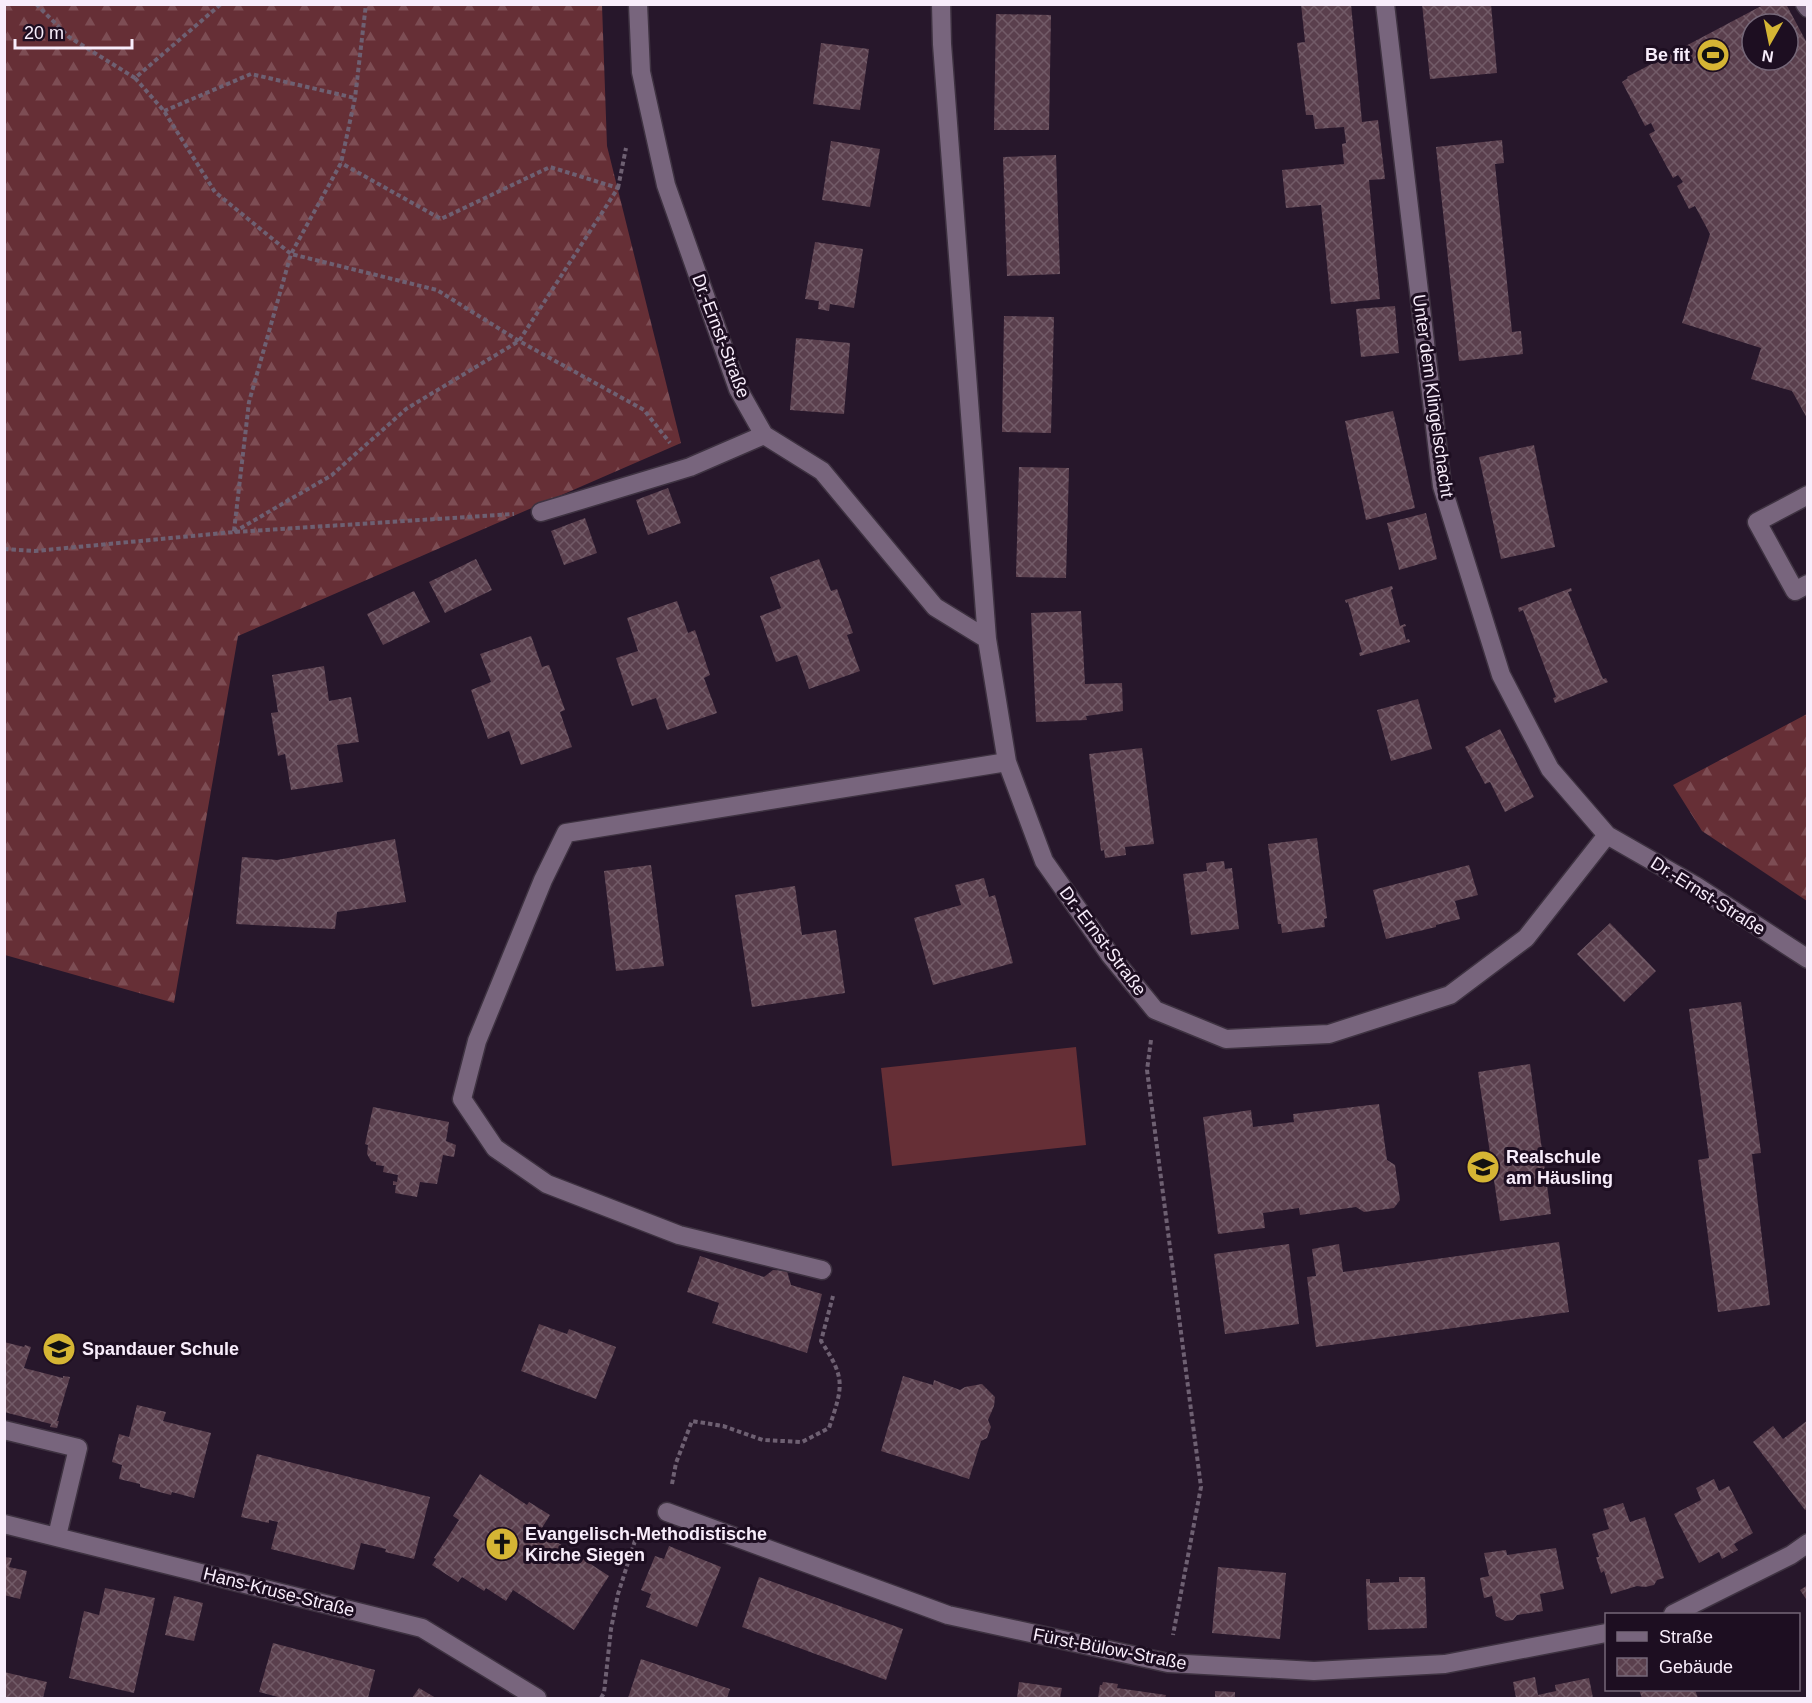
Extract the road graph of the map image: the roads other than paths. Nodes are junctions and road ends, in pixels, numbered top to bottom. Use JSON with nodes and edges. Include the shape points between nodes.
{"nodes":[{"id":1,"x":638,"y":4,"type":"edge"},
{"id":2,"x":941,"y":4,"type":"edge"},
{"id":3,"x":1384,"y":4,"type":"edge"},
{"id":4,"x":1805,"y":4,"type":"edge"},
{"id":5,"x":1808,"y":8,"type":"edge"},
{"id":6,"x":764,"y":435,"type":"junction"},
{"id":7,"x":1808,"y":495,"type":"edge"},
{"id":8,"x":542,"y":512,"type":"road end"},
{"id":9,"x":1808,"y":584,"type":"edge"},
{"id":10,"x":987,"y":639,"type":"junction"},
{"id":11,"x":1007,"y":762,"type":"junction"},
{"id":12,"x":1550,"y":769,"type":"joint"},
{"id":13,"x":1607,"y":835,"type":"junction"},
{"id":14,"x":1808,"y":959,"type":"edge"},
{"id":15,"x":822,"y":1270,"type":"road end"},
{"id":16,"x":4,"y":1430,"type":"edge"},
{"id":17,"x":667,"y":1512,"type":"road end"},
{"id":18,"x":4,"y":1524,"type":"edge"},
{"id":19,"x":57,"y":1536,"type":"junction"},
{"id":20,"x":1808,"y":1543,"type":"edge"},
{"id":21,"x":1675,"y":1613,"type":"edge"},
{"id":22,"x":1605,"y":1633,"type":"edge"},
{"id":23,"x":537,"y":1698,"type":"edge"}],
"edges":[{"from":1,"to":6,"type":"street","name":"Dr.-Ernst-Straße","via":[[641,72],[666,185],[738,389]]},
{"from":2,"to":10,"type":"street","name":"Dr.-Ernst-Straße"},
{"from":3,"to":12,"type":"street","name":"Unter dem Klingelschacht","via":[[1442,486],[1501,675]]},
{"from":4,"to":5,"type":"street"},
{"from":6,"to":8,"type":"street","via":[[690,467]]},
{"from":6,"to":10,"type":"street","name":"Dr.-Ernst-Straße","via":[[822,471],[935,607]]},
{"from":7,"to":9,"type":"street","via":[[1757,522],[1795,591]]},
{"from":10,"to":11,"type":"street","name":"Dr.-Ernst-Straße"},
{"from":11,"to":13,"type":"street","name":"Dr.-Ernst-Straße","via":[[1044,861],[1110,955],[1155,1010],[1226,1039],[1329,1034],[1450,995],[1526,938]]},
{"from":11,"to":15,"type":"street","via":[[566,833],[477,1041],[462,1099],[495,1148],[548,1184],[679,1235]]},
{"from":12,"to":13,"type":"street","name":"Dr.-Ernst-Straße"},
{"from":13,"to":14,"type":"street","name":"Dr.-Ernst-Straße","via":[[1696,886]]},
{"from":16,"to":19,"type":"street","via":[[78,1448]]},
{"from":17,"to":22,"type":"street","name":"Fürst-Bülow-Straße","via":[[948,1615],[1168,1663],[1314,1671],[1445,1664]]},
{"from":18,"to":19,"type":"street","name":"Hans-Kruse-Straße"},
{"from":19,"to":23,"type":"street","name":"Hans-Kruse-Straße","via":[[422,1628]]},
{"from":20,"to":21,"type":"street"}]}
